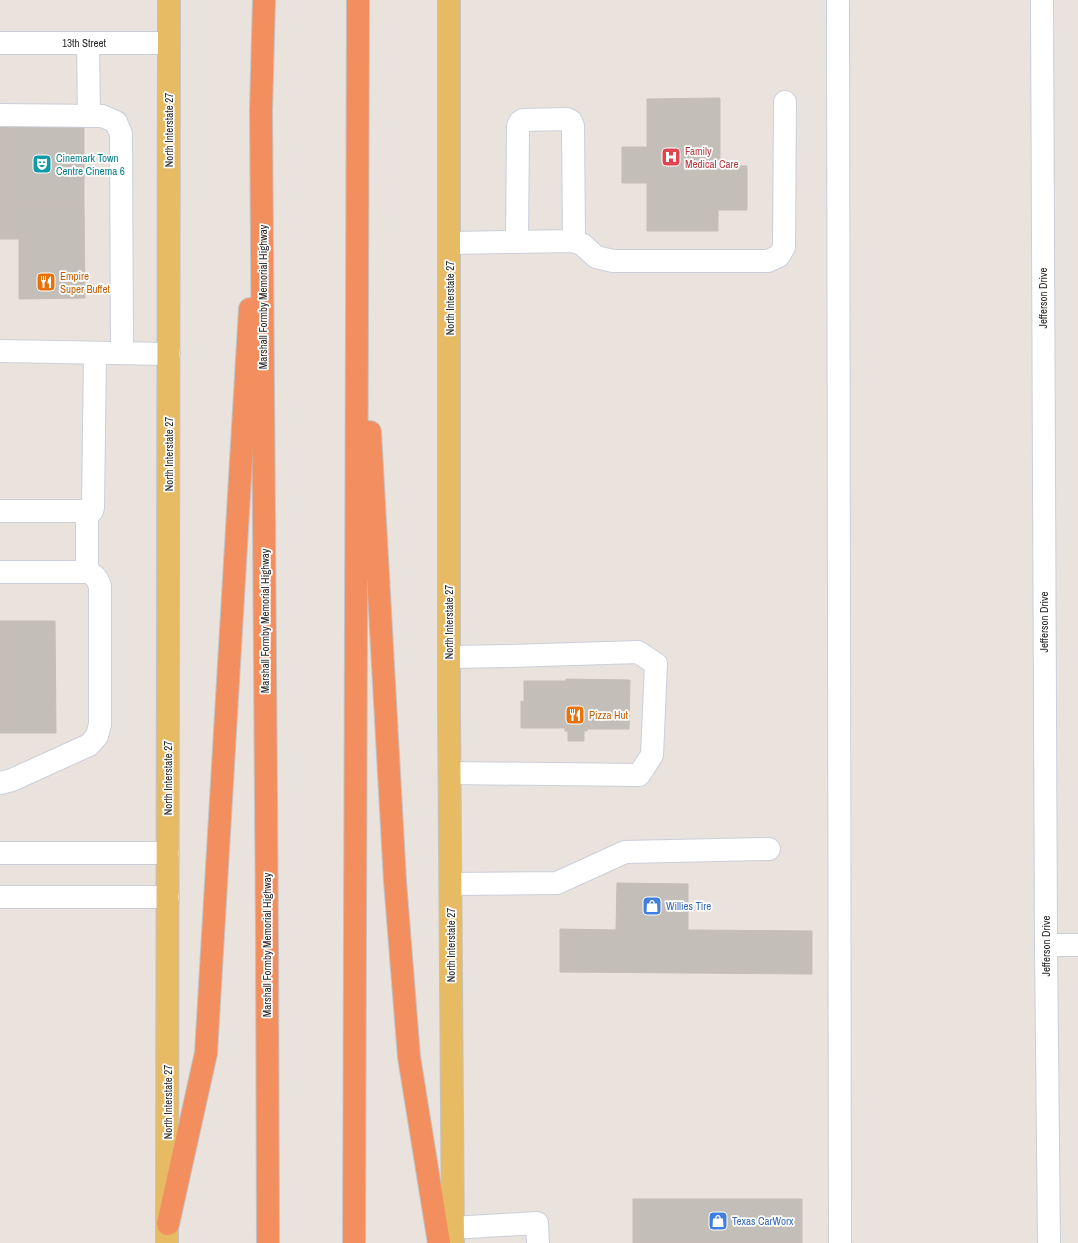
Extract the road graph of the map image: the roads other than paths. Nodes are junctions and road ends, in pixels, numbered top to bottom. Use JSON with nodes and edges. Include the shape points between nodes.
{"nodes":[{"id":1,"x":169,"y":0,"type":"edge"},
{"id":2,"x":264,"y":0,"type":"edge"},
{"id":3,"x":358,"y":0,"type":"edge"},
{"id":4,"x":449,"y":0,"type":"edge"},
{"id":5,"x":838,"y":0,"type":"edge"},
{"id":6,"x":1042,"y":0,"type":"edge"},
{"id":7,"x":0,"y":43,"type":"edge"},
{"id":8,"x":88,"y":43,"type":"junction"},
{"id":9,"x":169,"y":43,"type":"junction"},
{"id":10,"x":785,"y":102,"type":"dead end"},
{"id":11,"x":262,"y":110,"type":"junction"},
{"id":12,"x":0,"y":115,"type":"edge"},
{"id":13,"x":89,"y":116,"type":"junction"},
{"id":14,"x":357,"y":200,"type":"junction"},
{"id":15,"x":574,"y":241,"type":"junction"},
{"id":16,"x":517,"y":242,"type":"junction"},
{"id":17,"x":450,"y":243,"type":"junction"},
{"id":18,"x":0,"y":351,"type":"edge"},
{"id":19,"x":95,"y":352,"type":"junction"},
{"id":20,"x":122,"y":353,"type":"junction"},
{"id":21,"x":169,"y":354,"type":"junction"},
{"id":22,"x":0,"y":511,"type":"edge"},
{"id":23,"x":87,"y":512,"type":"junction"},
{"id":24,"x":0,"y":572,"type":"edge"},
{"id":25,"x":88,"y":572,"type":"junction"},
{"id":26,"x":449,"y":657,"type":"junction"},
{"id":27,"x":450,"y":773,"type":"junction"},
{"id":28,"x":0,"y":783,"type":"edge"},
{"id":29,"x":770,"y":849,"type":"dead end"},
{"id":30,"x":0,"y":852,"type":"edge"},
{"id":31,"x":168,"y":853,"type":"junction"},
{"id":32,"x":450,"y":884,"type":"junction"},
{"id":33,"x":0,"y":897,"type":"edge"},
{"id":34,"x":168,"y":897,"type":"junction"},
{"id":35,"x":1046,"y":945,"type":"junction"},
{"id":36,"x":1078,"y":945,"type":"edge"},
{"id":37,"x":167,"y":1233,"type":"edge"},
{"id":38,"x":448,"y":1238,"type":"edge"},
{"id":39,"x":268,"y":1243,"type":"edge"},
{"id":40,"x":354,"y":1243,"type":"edge"},
{"id":41,"x":538,"y":1243,"type":"edge"},
{"id":42,"x":840,"y":1243,"type":"edge"},
{"id":43,"x":1049,"y":1243,"type":"edge"}],
"edges":[{"from":1,"to":9,"type":"main road","name":"North Interstate 27"},
{"from":2,"to":11,"type":"highway","name":"Marshall Formby Memorial Highway"},
{"from":3,"to":14,"type":"highway"},
{"from":4,"to":17,"type":"main road","name":"North Interstate 27"},
{"from":5,"to":42,"type":"street"},
{"from":6,"to":35,"type":"street","name":"Jefferson Drive"},
{"from":7,"to":8,"type":"street","name":"13th Street"},
{"from":8,"to":9,"type":"street","name":"13th Street"},
{"from":8,"to":13,"type":"street"},
{"from":9,"to":21,"type":"main road","name":"North Interstate 27"},
{"from":10,"to":15,"type":"street","via":[[784,247],[779,256],[768,261],[614,261],[596,257],[583,245]]},
{"from":11,"to":37,"type":"highway","via":[[206,1053]]},
{"from":11,"to":39,"type":"highway","name":"Marshall Formby Memorial Highway"},
{"from":12,"to":13,"type":"street"},
{"from":13,"to":20,"type":"street","via":[[102,116],[116,122],[121,134]]},
{"from":14,"to":38,"type":"highway","via":[[396,897],[409,1057]]},
{"from":14,"to":40,"type":"highway"},
{"from":15,"to":16,"type":"street"},
{"from":15,"to":16,"type":"street","via":[[573,126],[571,121],[566,119],[523,120],[518,126]]},
{"from":16,"to":17,"type":"street"},
{"from":17,"to":26,"type":"main road","name":"North Interstate 27"},
{"from":18,"to":19,"type":"street"},
{"from":19,"to":20,"type":"street"},
{"from":19,"to":23,"type":"street","via":[[93,507],[92,511]]},
{"from":20,"to":21,"type":"street"},
{"from":21,"to":31,"type":"main road","name":"North Interstate 27"},
{"from":22,"to":23,"type":"street"},
{"from":23,"to":25,"type":"street"},
{"from":24,"to":25,"type":"street"},
{"from":25,"to":28,"type":"street","via":[[97,578],[100,586],[100,724],[97,736],[89,746]]},
{"from":26,"to":27,"type":"main road","name":"North Interstate 27"},
{"from":26,"to":27,"type":"street","via":[[638,652],[656,664],[652,755],[639,776]]},
{"from":27,"to":32,"type":"main road","name":"North Interstate 27"},
{"from":29,"to":32,"type":"street","via":[[625,852],[557,883]]},
{"from":30,"to":31,"type":"street"},
{"from":31,"to":34,"type":"main road","name":"North Interstate 27"},
{"from":32,"to":38,"type":"main road","name":"North Interstate 27"},
{"from":33,"to":34,"type":"street"},
{"from":34,"to":37,"type":"main road","name":"North Interstate 27"},
{"from":35,"to":36,"type":"street"},
{"from":35,"to":43,"type":"street","name":"Jefferson Drive"},
{"from":38,"to":41,"type":"street","via":[[537,1222]]}]}
